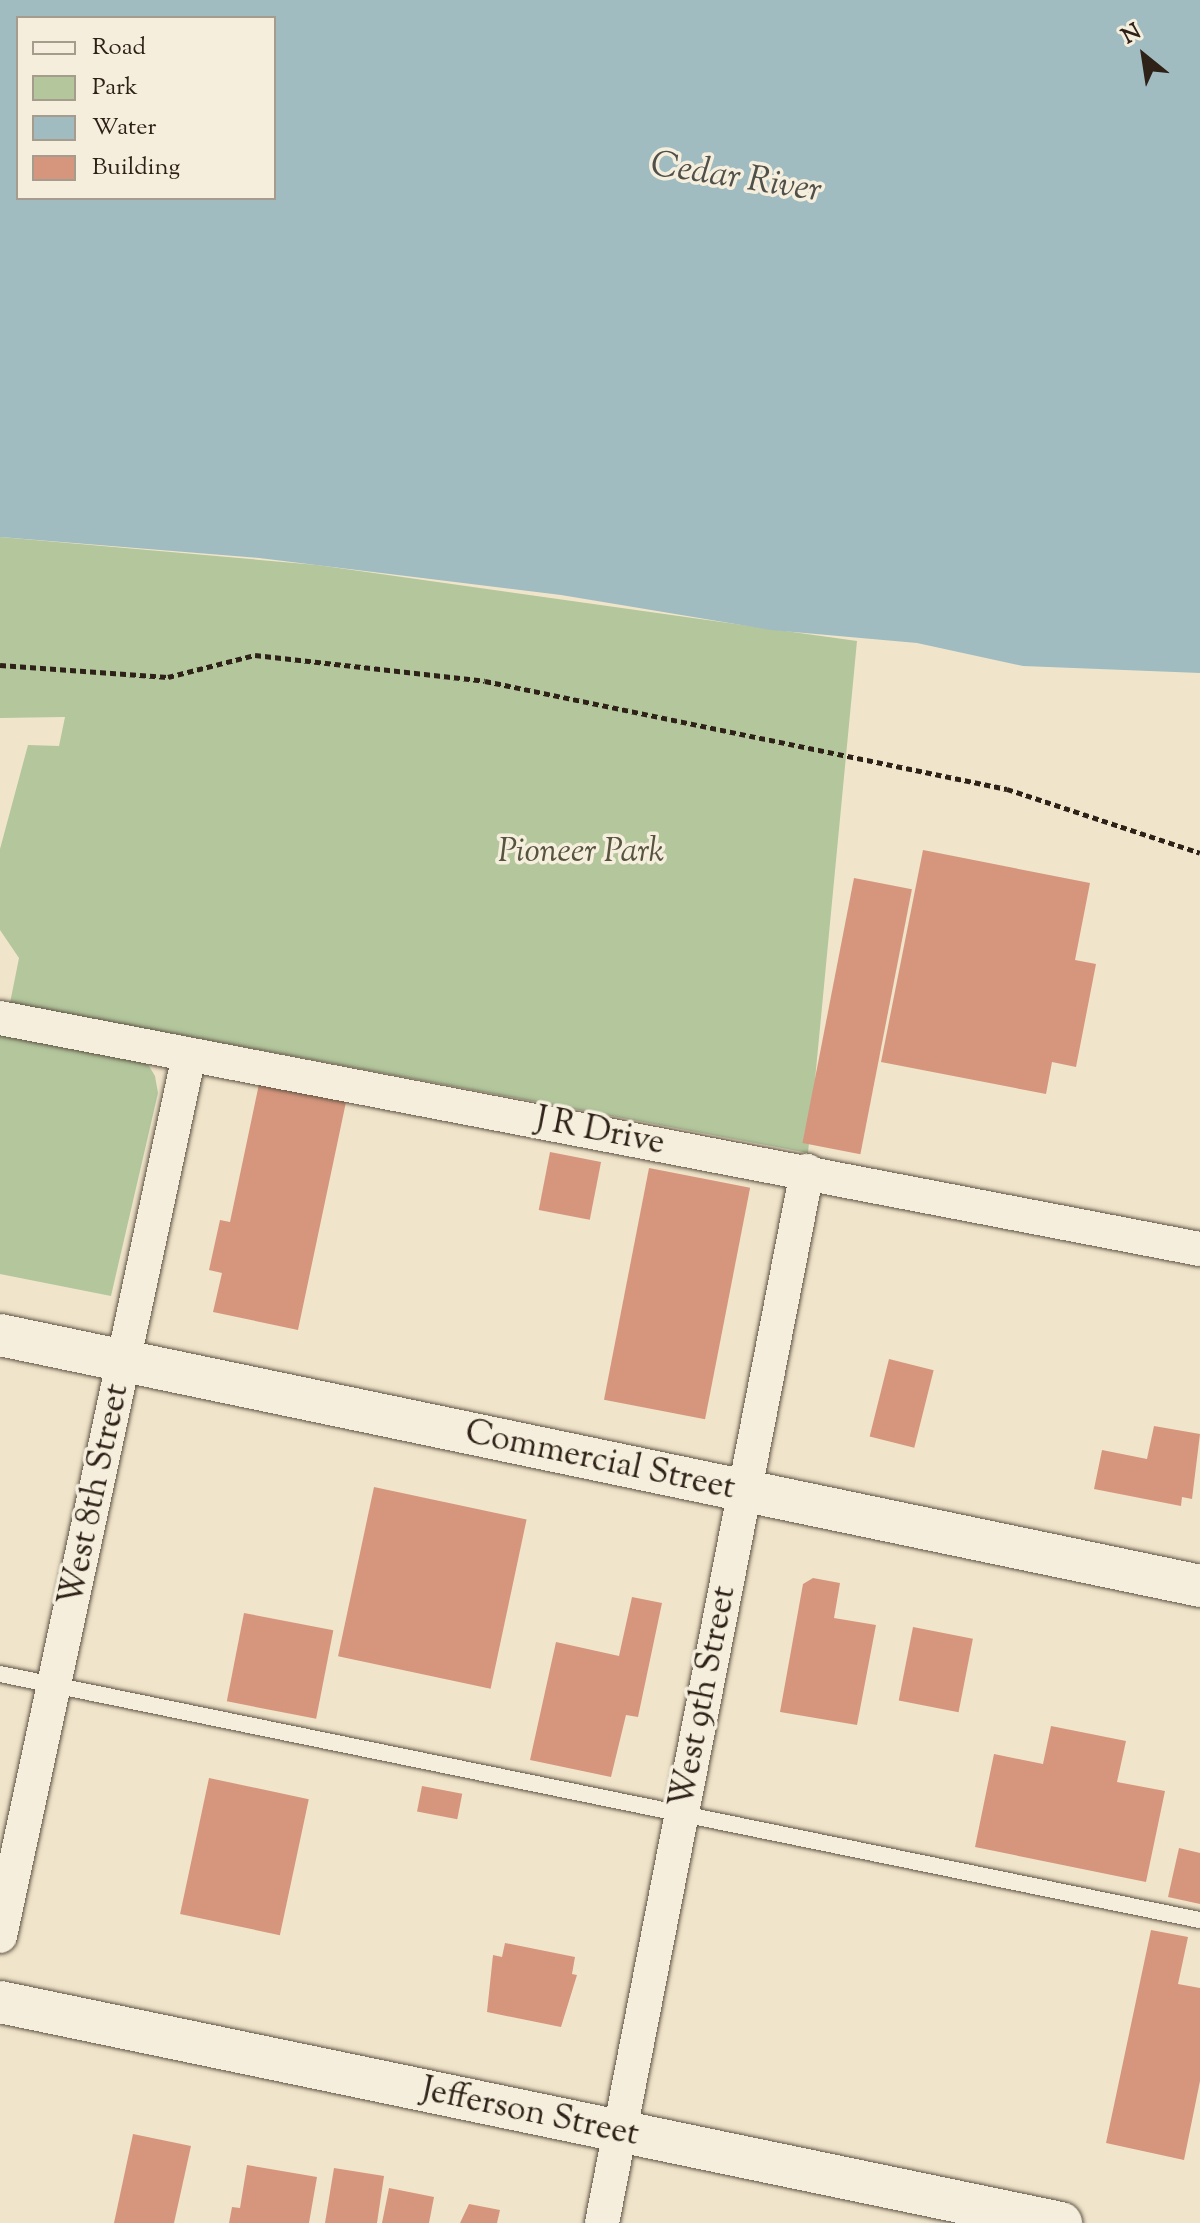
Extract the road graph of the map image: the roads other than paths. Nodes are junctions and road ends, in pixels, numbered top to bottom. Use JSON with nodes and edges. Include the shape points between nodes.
{"nodes":[{"id":1,"x":0,"y":1018,"type":"edge"},
{"id":2,"x":189,"y":1055,"type":"junction"},
{"id":3,"x":807,"y":1171,"type":"junction"},
{"id":4,"x":1200,"y":1249,"type":"edge"},
{"id":5,"x":0,"y":1335,"type":"edge"},
{"id":6,"x":123,"y":1361,"type":"junction"},
{"id":7,"x":745,"y":1491,"type":"junction"},
{"id":8,"x":1200,"y":1586,"type":"edge"},
{"id":9,"x":0,"y":1674,"type":"edge"},
{"id":10,"x":54,"y":1686,"type":"junction"},
{"id":11,"x":681,"y":1816,"type":"junction"},
{"id":12,"x":1200,"y":1920,"type":"edge"},
{"id":13,"x":0,"y":1936,"type":"edge"},
{"id":14,"x":0,"y":2002,"type":"edge"},
{"id":15,"x":620,"y":2131,"type":"junction"},
{"id":16,"x":602,"y":2223,"type":"edge"},
{"id":17,"x":1061,"y":2223,"type":"edge"}],
"edges":[{"from":1,"to":2,"type":"street","name":"J R Drive"},
{"from":2,"to":3,"type":"street","name":"J R Drive"},
{"from":2,"to":6,"type":"street","name":"West 8th Street"},
{"from":3,"to":4,"type":"street","name":"J R Drive"},
{"from":3,"to":7,"type":"street","name":"West 9th Street"},
{"from":5,"to":6,"type":"street","name":"Commercial Street"},
{"from":6,"to":7,"type":"street","name":"Commercial Street"},
{"from":6,"to":10,"type":"street","name":"West 8th Street"},
{"from":7,"to":8,"type":"street","name":"Commercial Street"},
{"from":7,"to":11,"type":"street","name":"West 9th Street"},
{"from":9,"to":10,"type":"lane"},
{"from":10,"to":11,"type":"lane"},
{"from":10,"to":13,"type":"street","name":"West 8th Street"},
{"from":11,"to":12,"type":"lane"},
{"from":11,"to":15,"type":"street","name":"West 9th Street"},
{"from":14,"to":15,"type":"street","name":"Jefferson Street"},
{"from":15,"to":16,"type":"street","name":"West 9th Street"},
{"from":15,"to":17,"type":"street","name":"Jefferson Street"}]}
